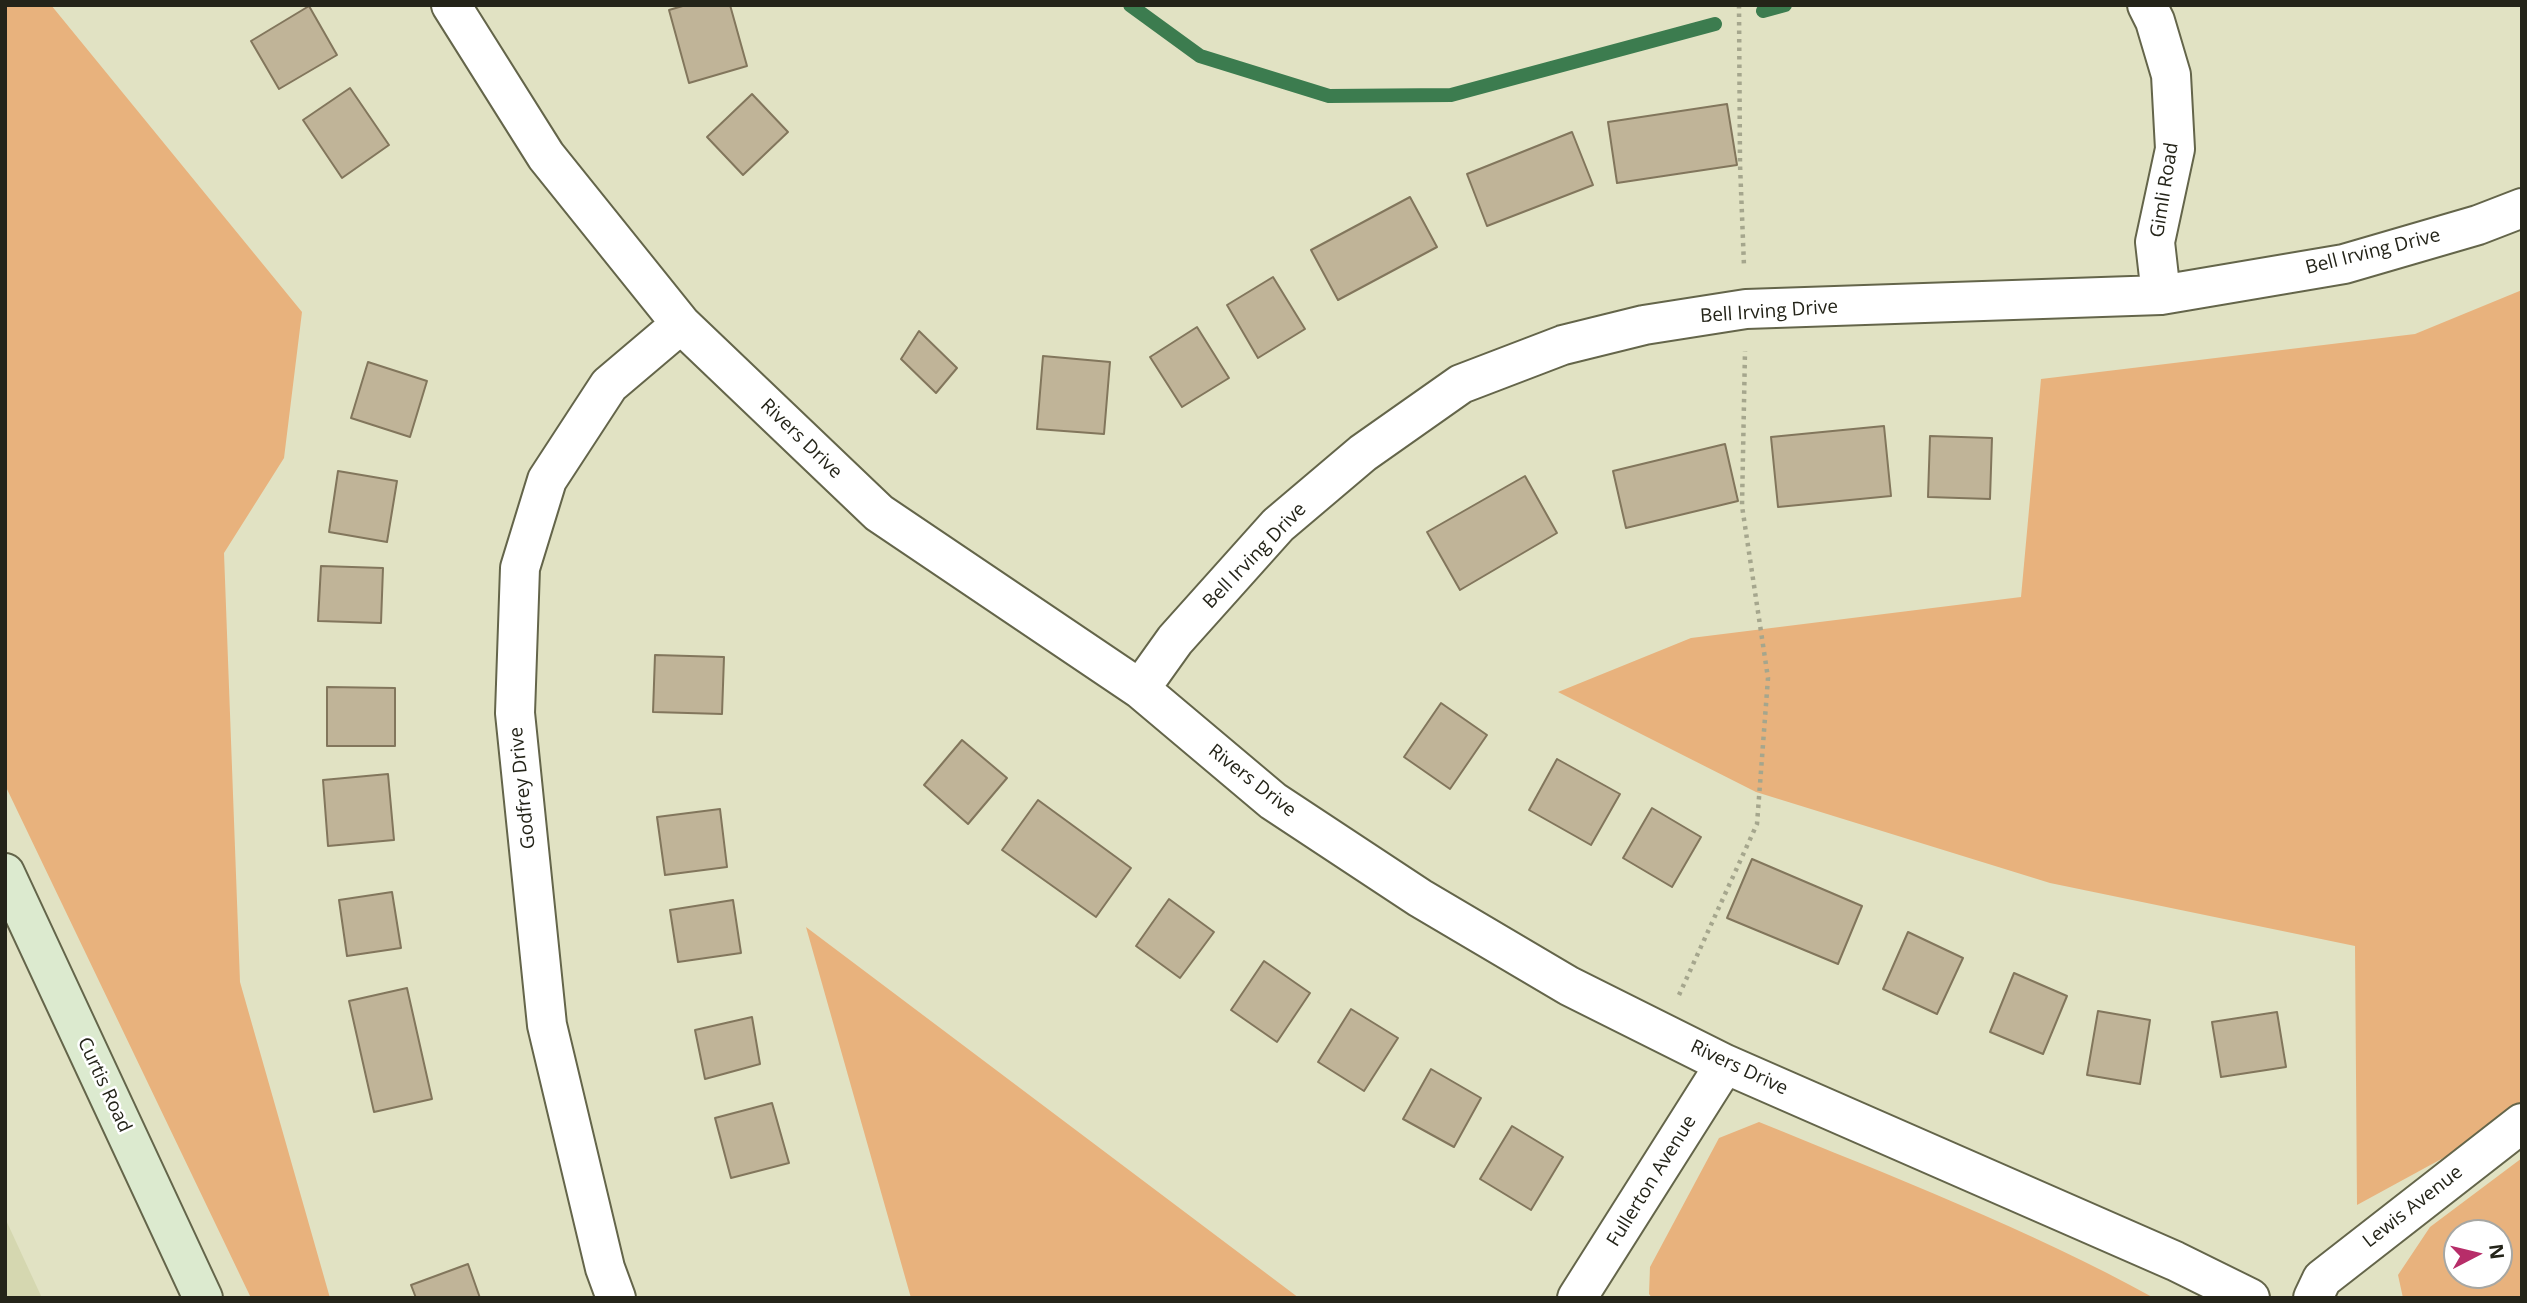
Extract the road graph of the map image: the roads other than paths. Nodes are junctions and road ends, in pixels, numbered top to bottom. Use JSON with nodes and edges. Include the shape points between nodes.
{"nodes":[{"id":1,"x":451,"y":5,"type":"edge"},
{"id":2,"x":2147,"y":5,"type":"edge"},
{"id":3,"x":2522,"y":208,"type":"edge"},
{"id":4,"x":2161,"y":295,"type":"junction"},
{"id":5,"x":681,"y":324,"type":"junction"},
{"id":6,"x":1140,"y":689,"type":"junction"},
{"id":7,"x":5,"y":873,"type":"edge"},
{"id":8,"x":1725,"y":1064,"type":"junction"},
{"id":9,"x":2522,"y":1123,"type":"edge"},
{"id":10,"x":203,"y":1298,"type":"edge"},
{"id":11,"x":616,"y":1298,"type":"edge"},
{"id":12,"x":1577,"y":1298,"type":"edge"},
{"id":13,"x":2250,"y":1298,"type":"edge"},
{"id":14,"x":2313,"y":1298,"type":"edge"}],
"edges":[{"from":1,"to":5,"type":"street","name":"Rivers Drive","via":[[546,156]]},
{"from":2,"to":4,"type":"street","name":"Gimli Road","via":[[2171,75],[2175,149],[2155,242]]},
{"from":3,"to":4,"type":"street","name":"Bell Irving Drive","via":[[2344,264]]},
{"from":4,"to":6,"type":"street","name":"Bell Irving Drive","via":[[1746,309],[1644,325],[1563,345],[1461,383],[1363,453],[1278,525],[1175,640]]},
{"from":5,"to":6,"type":"street","name":"Rivers Drive","via":[[879,513]]},
{"from":5,"to":11,"type":"street","name":"Godfrey Drive","via":[[609,385],[547,480],[520,568],[515,713],[547,1025]]},
{"from":6,"to":8,"type":"street","name":"Rivers Drive","via":[[1273,801],[1419,898],[1569,986]]},
{"from":7,"to":10,"type":"main road","name":"Curtis Road"},
{"from":8,"to":12,"type":"street","name":"Fullerton Avenue"},
{"from":8,"to":13,"type":"street","name":"Rivers Drive"},
{"from":9,"to":14,"type":"street","name":"Lewis Avenue","via":[[2322,1279]]}]}
